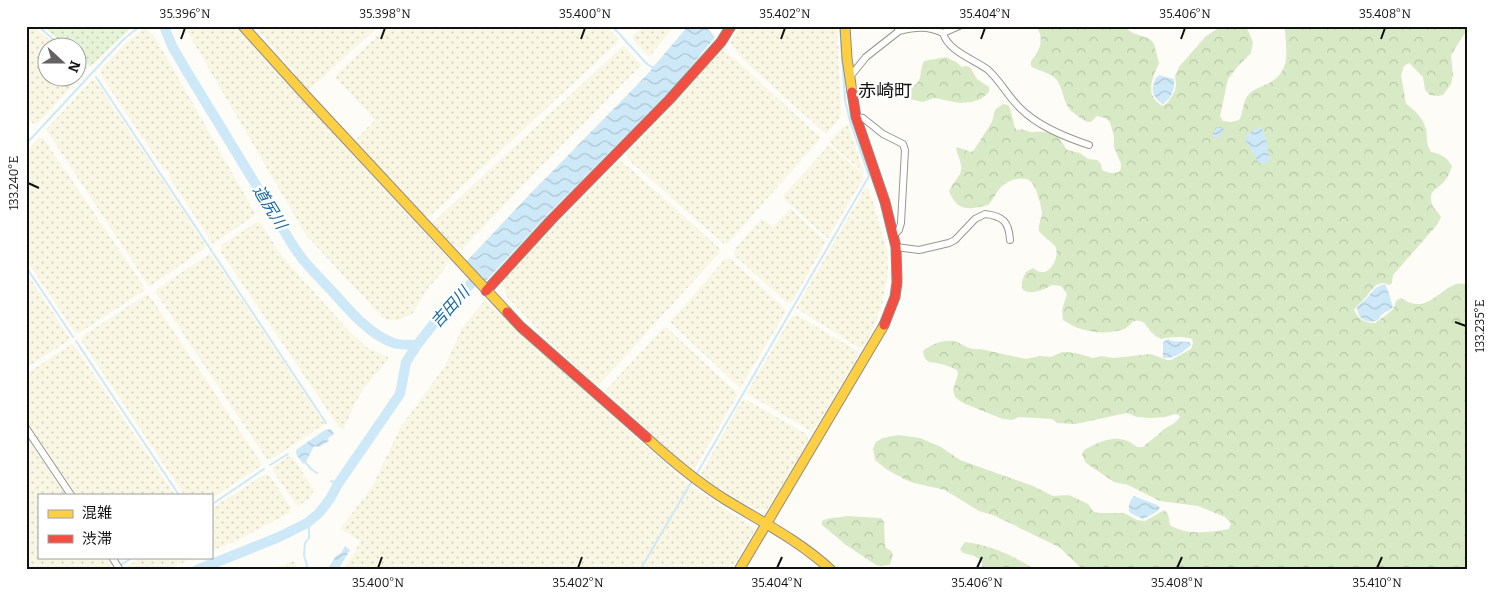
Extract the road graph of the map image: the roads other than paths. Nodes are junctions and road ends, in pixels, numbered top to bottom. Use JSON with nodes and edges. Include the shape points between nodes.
{"nodes":[{"id":1,"x":243,"y":26,"type":"edge"},
{"id":2,"x":731,"y":26,"type":"edge"},
{"id":3,"x":846,"y":26,"type":"edge"},
{"id":4,"x":959,"y":26,"type":"edge"},
{"id":5,"x":898,"y":29,"type":"edge"},
{"id":6,"x":943,"y":33,"type":"junction"},
{"id":7,"x":849,"y":78,"type":"junction"},
{"id":8,"x":856,"y":117,"type":"junction"},
{"id":9,"x":1089,"y":145,"type":"dead end"},
{"id":10,"x":894,"y":235,"type":"junction"},
{"id":11,"x":1010,"y":240,"type":"dead end"},
{"id":12,"x":896,"y":247,"type":"junction"},
{"id":13,"x":486,"y":290,"type":"junction"},
{"id":14,"x":26,"y":428,"type":"edge"},
{"id":15,"x":70,"y":494,"type":"edge"},
{"id":16,"x":766,"y":523,"type":"junction"},
{"id":17,"x":113,"y":558,"type":"edge"},
{"id":18,"x":120,"y":570,"type":"edge"},
{"id":19,"x":740,"y":570,"type":"edge"},
{"id":20,"x":831,"y":570,"type":"edge"}],
"edges":[{"from":1,"to":13,"type":"street"},
{"from":2,"to":13,"type":"street","via":[[721,42],[669,100]]},
{"from":3,"to":7,"type":"street"},
{"from":4,"to":6,"type":"street"},
{"from":5,"to":6,"type":"street","via":[[925,27]]},
{"from":5,"to":7,"type":"street","via":[[866,57]]},
{"from":6,"to":9,"type":"street","via":[[953,48],[988,70],[1026,114],[1059,134]]},
{"from":7,"to":8,"type":"street"},
{"from":8,"to":10,"type":"street"},
{"from":8,"to":10,"type":"street","via":[[863,118],[883,134],[903,144],[906,150],[901,223]]},
{"from":10,"to":12,"type":"street"},
{"from":11,"to":12,"type":"street","via":[[1006,222],[985,214],[949,243],[919,250]]},
{"from":12,"to":16,"type":"street","via":[[895,297],[881,331]]},
{"from":13,"to":16,"type":"street","via":[[521,327],[684,471]]},
{"from":14,"to":15,"type":"street"},
{"from":16,"to":19,"type":"street"},
{"from":16,"to":20,"type":"street","via":[[804,546]]},
{"from":17,"to":18,"type":"street"}]}
